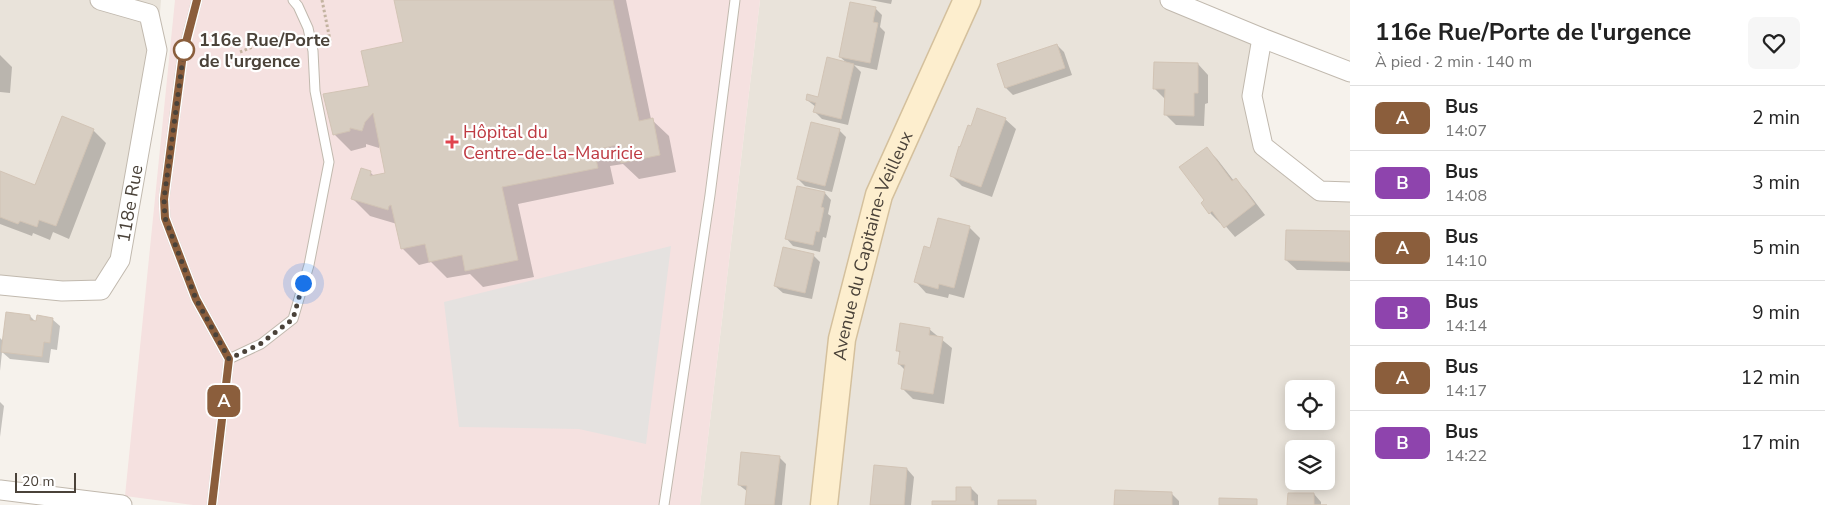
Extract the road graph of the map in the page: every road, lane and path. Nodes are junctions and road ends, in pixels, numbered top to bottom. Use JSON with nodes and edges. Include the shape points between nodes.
{"nodes":[{"id":1,"x":100,"y":0,"type":"edge"},
{"id":2,"x":197,"y":0,"type":"edge"},
{"id":3,"x":293,"y":0,"type":"edge"},
{"id":4,"x":735,"y":0,"type":"edge"},
{"id":5,"x":967,"y":0,"type":"edge"},
{"id":6,"x":1170,"y":0,"type":"edge"},
{"id":7,"x":1262,"y":38,"type":"junction"},
{"id":8,"x":1350,"y":72,"type":"edge"},
{"id":9,"x":1350,"y":192,"type":"edge"},
{"id":10,"x":0,"y":285,"type":"edge"},
{"id":11,"x":229,"y":359,"type":"junction"},
{"id":12,"x":0,"y":490,"type":"edge"},
{"id":13,"x":122,"y":505,"type":"edge"},
{"id":14,"x":212,"y":505,"type":"edge"},
{"id":15,"x":664,"y":505,"type":"edge"},
{"id":16,"x":824,"y":505,"type":"edge"}],
"edges":[{"from":1,"to":10,"type":"street","name":"118e Rue","via":[[149,14],[157,50],[120,260],[101,290],[62,291]]},
{"from":2,"to":11,"type":"lane","via":[[183,54],[164,199],[165,218],[196,299]]},
{"from":3,"to":11,"type":"lane","via":[[308,28],[315,91],[329,162],[309,265],[293,319],[260,344]]},
{"from":4,"to":15,"type":"lane"},
{"from":5,"to":16,"type":"street","name":"Avenue du Capitaine-Veilleux","via":[[879,195],[842,339]]},
{"from":6,"to":7,"type":"street"},
{"from":7,"to":8,"type":"street"},
{"from":7,"to":9,"type":"street","via":[[1252,96],[1263,146],[1320,191]]},
{"from":11,"to":14,"type":"lane"},
{"from":12,"to":13,"type":"street"}]}
